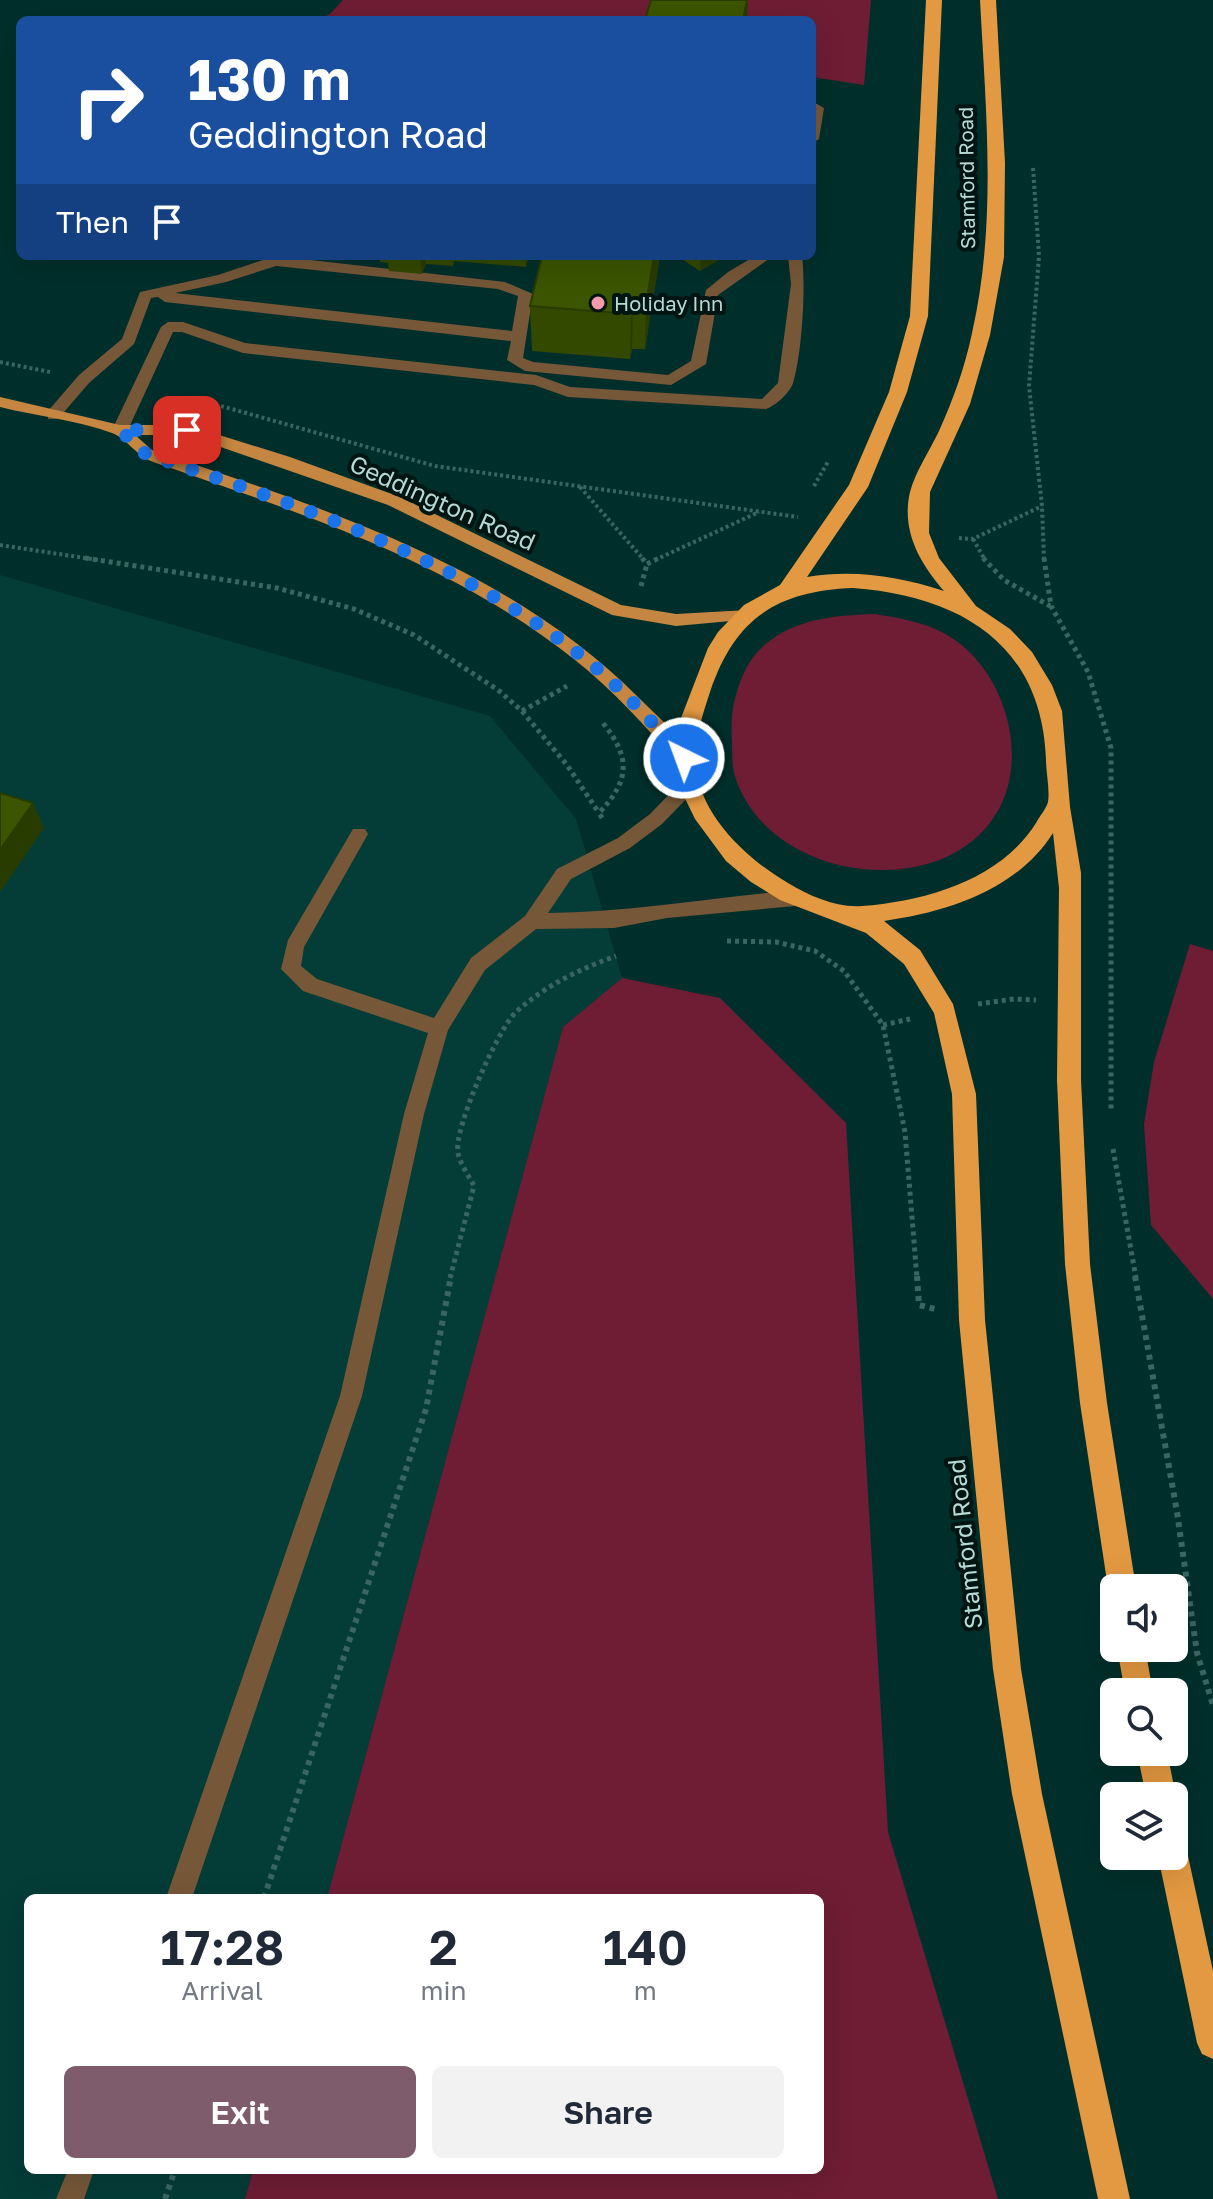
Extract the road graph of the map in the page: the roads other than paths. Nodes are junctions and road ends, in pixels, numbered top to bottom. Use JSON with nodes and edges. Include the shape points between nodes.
{"nodes":[{"id":1,"x":934,"y":0,"type":"edge"},
{"id":2,"x":988,"y":0,"type":"edge"},
{"id":3,"x":817,"y":108,"type":"dead end"},
{"id":4,"x":816,"y":114,"type":"edge"},
{"id":5,"x":272,"y":260,"type":"edge"},
{"id":6,"x":294,"y":260,"type":"edge"},
{"id":7,"x":759,"y":260,"type":"edge"},
{"id":8,"x":795,"y":260,"type":"edge"},
{"id":9,"x":145,"y":295,"type":"junction"},
{"id":10,"x":519,"y":337,"type":"junction"},
{"id":11,"x":0,"y":402,"type":"edge"},
{"id":12,"x":53,"y":415,"type":"junction"},
{"id":13,"x":120,"y":430,"type":"junction"},
{"id":14,"x":787,"y":591,"type":"junction"},
{"id":15,"x":973,"y":612,"type":"junction"},
{"id":16,"x":742,"y":614,"type":"junction"},
{"id":17,"x":684,"y":758,"type":"junction"},
{"id":18,"x":689,"y":785,"type":"junction"},
{"id":19,"x":1059,"y":803,"type":"junction"},
{"id":20,"x":359,"y":834,"type":"dead end"},
{"id":21,"x":795,"y":898,"type":"junction"},
{"id":22,"x":853,"y":916,"type":"junction"},
{"id":23,"x":532,"y":921,"type":"junction"},
{"id":24,"x":439,"y":1028,"type":"junction"},
{"id":25,"x":1120,"y":1574,"type":"edge"},
{"id":26,"x":1176,"y":1870,"type":"edge"},
{"id":27,"x":180,"y":1894,"type":"edge"},
{"id":28,"x":1213,"y":2043,"type":"edge"},
{"id":29,"x":79,"y":2174,"type":"edge"},
{"id":30,"x":70,"y":2199,"type":"edge"},
{"id":31,"x":1114,"y":2199,"type":"edge"}],
"edges":[{"from":1,"to":14,"type":"highway","name":"Stamford Road","via":[[919,316],[898,392],[858,487]]},
{"from":2,"to":15,"type":"highway","name":"Stamford Road","via":[[997,163],[995,257],[961,404],[920,492],[919,533],[930,561]]},
{"from":3,"to":4,"type":"lane"},
{"from":5,"to":9,"type":"lane","via":[[221,279]]},
{"from":6,"to":10,"type":"lane","via":[[500,285],[526,294]]},
{"from":7,"to":10,"type":"lane","via":[[711,293],[698,364],[671,380],[530,367],[515,360]]},
{"from":8,"to":13,"type":"lane","via":[[798,284],[785,385],[766,404],[568,392],[536,380],[243,348],[183,327],[168,327]]},
{"from":9,"to":10,"type":"lane"},
{"from":9,"to":12,"type":"lane","via":[[129,341],[84,379]]},
{"from":11,"to":12,"type":"main road","name":"Geddington Road"},
{"from":12,"to":13,"type":"main road","name":"Geddington Road"},
{"from":13,"to":16,"type":"main road","name":"Geddington Road","via":[[187,430],[284,461],[394,501],[618,611],[676,620]]},
{"from":13,"to":17,"type":"main road","name":"Geddington Road","via":[[146,454],[362,534],[444,570],[515,610],[596,668]]},
{"from":14,"to":15,"type":"highway","via":[[818,582],[872,581],[913,587]]},
{"from":14,"to":16,"type":"highway"},
{"from":15,"to":19,"type":"highway","via":[[1015,644],[1044,687],[1056,743]]},
{"from":16,"to":17,"type":"highway","via":[[713,656]]},
{"from":17,"to":18,"type":"highway"},
{"from":18,"to":21,"type":"highway","via":[[723,844],[748,869]]},
{"from":18,"to":23,"type":"lane","via":[[624,843],[564,874]]},
{"from":19,"to":22,"type":"highway","via":[[1030,848],[992,879],[910,909]]},
{"from":19,"to":25,"type":"highway","via":[[1070,869],[1074,1220],[1096,1426]]},
{"from":20,"to":24,"type":"lane","via":[[295,946],[291,969],[310,985]]},
{"from":21,"to":22,"type":"highway"},
{"from":21,"to":23,"type":"lane","via":[[614,920]]},
{"from":22,"to":31,"type":"highway","name":"Stamford Road","via":[[912,957],[945,1011],[964,1094],[972,1320],[1007,1669],[1027,1794]]},
{"from":23,"to":24,"type":"lane","via":[[478,964]]},
{"from":24,"to":27,"type":"lane","via":[[414,1114],[351,1396]]},
{"from":26,"to":28,"type":"highway"},
{"from":29,"to":30,"type":"lane"}]}
